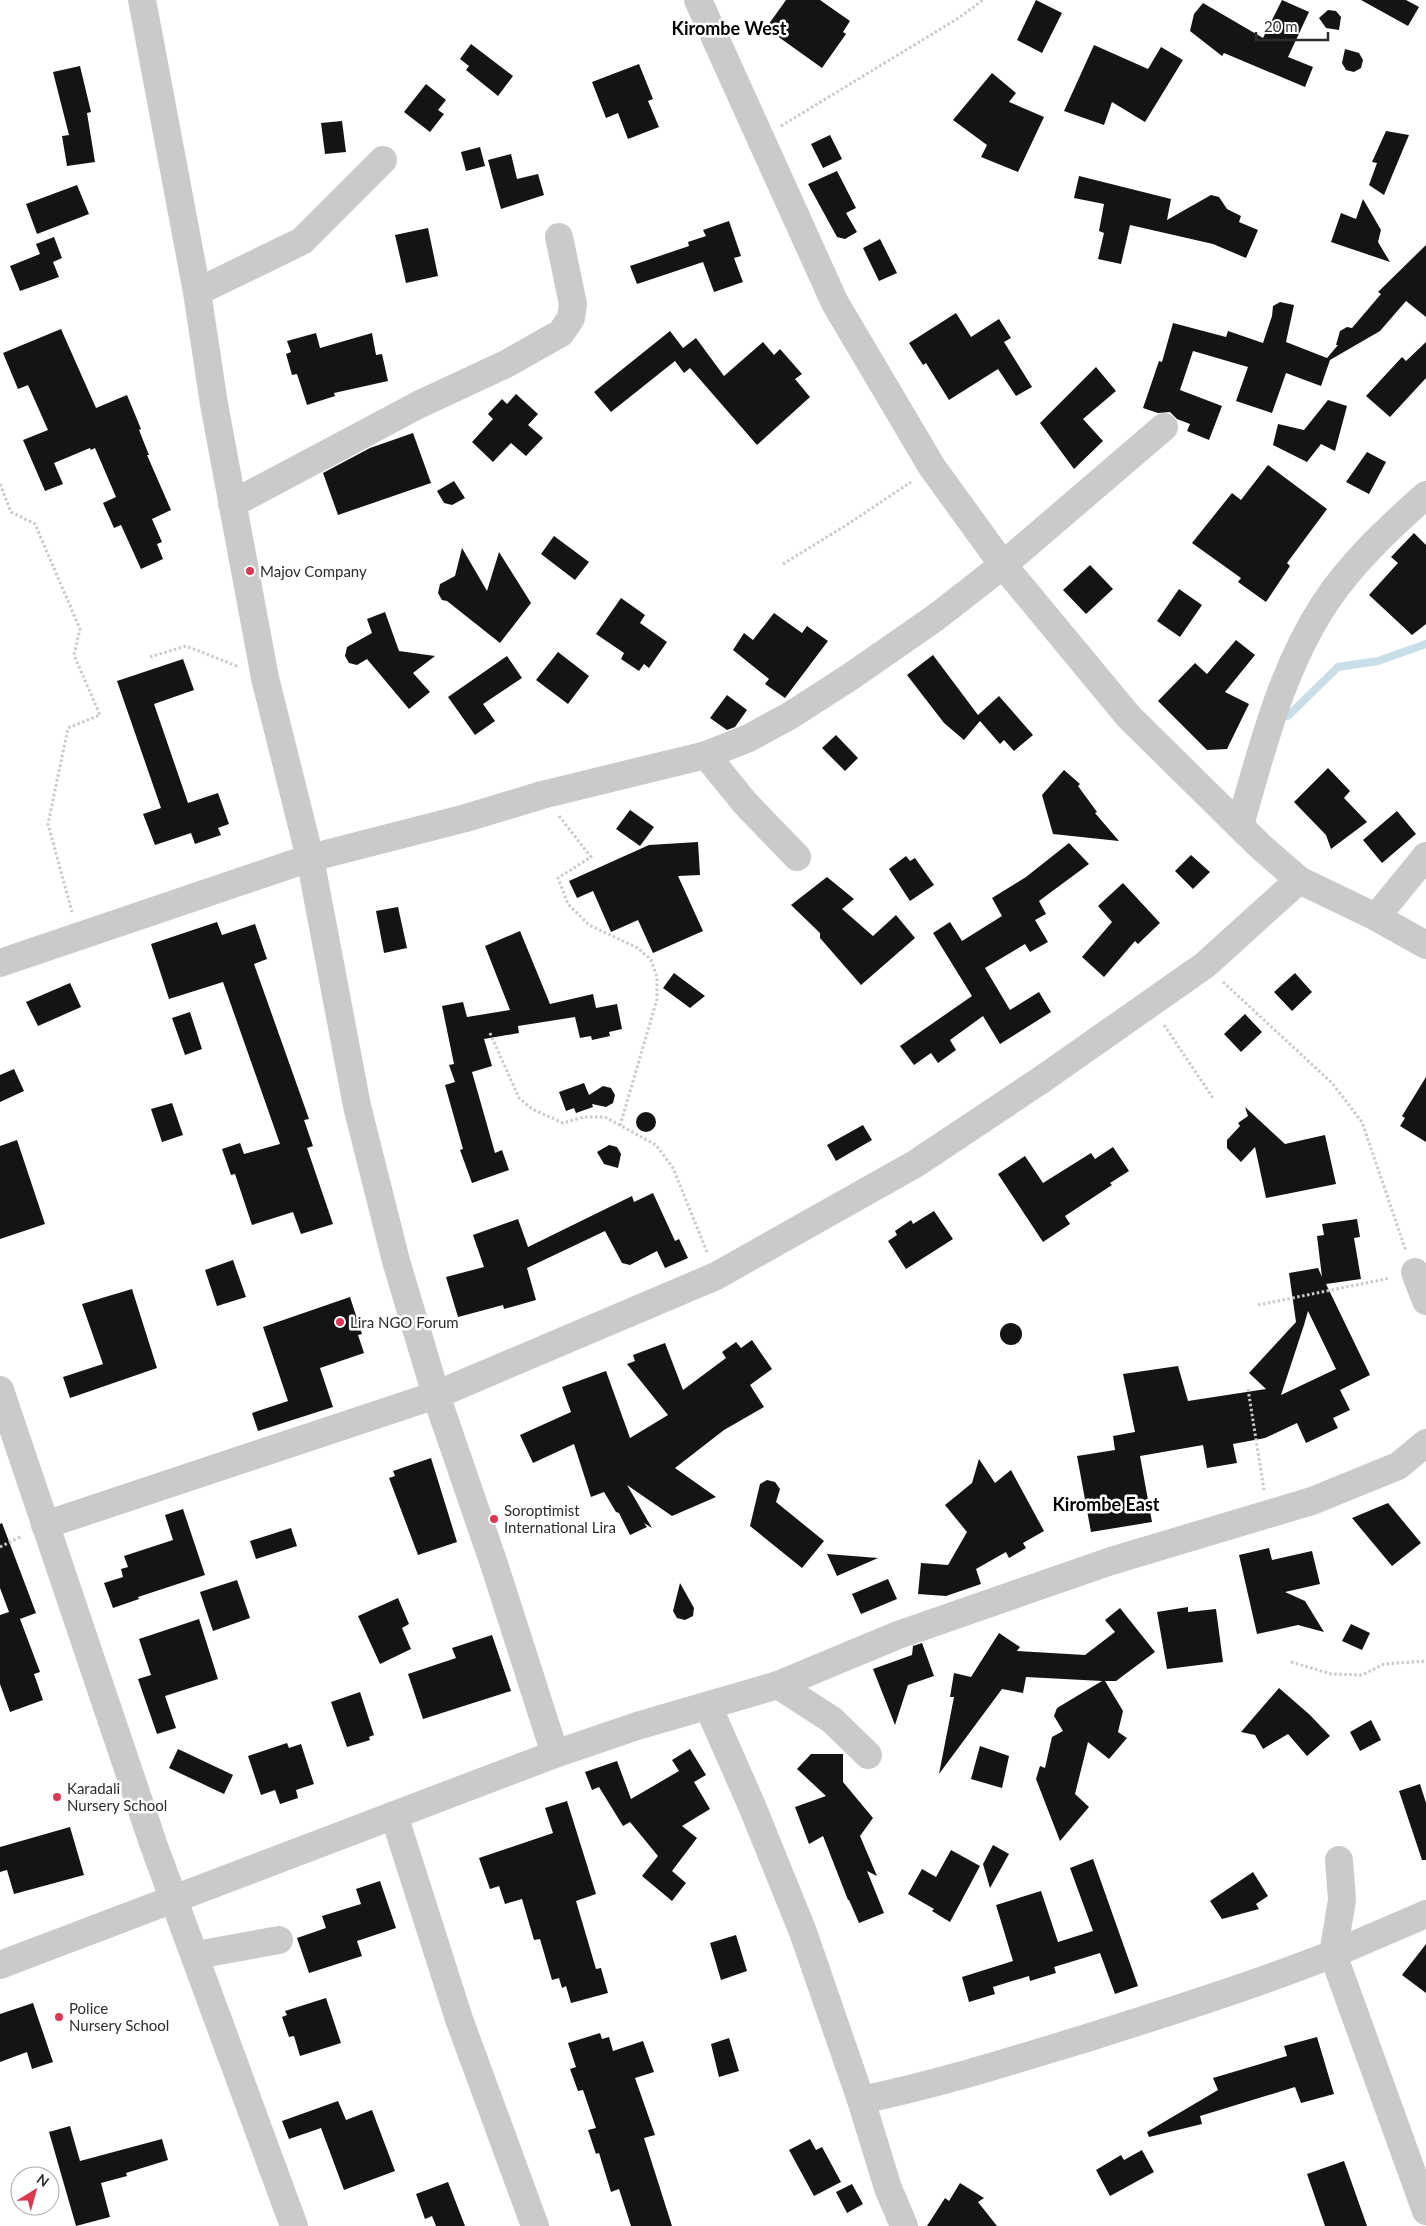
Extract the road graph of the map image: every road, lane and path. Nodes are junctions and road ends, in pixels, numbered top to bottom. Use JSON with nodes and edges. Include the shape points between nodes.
{"nodes":[{"id":1,"x":142,"y":0,"type":"edge"},
{"id":2,"x":698,"y":0,"type":"edge"},
{"id":3,"x":982,"y":0,"type":"edge"},
{"id":4,"x":761,"y":138,"type":"junction"},
{"id":5,"x":383,"y":160,"type":"dead end"},
{"id":6,"x":559,"y":237,"type":"dead end"},
{"id":7,"x":197,"y":292,"type":"junction"},
{"id":8,"x":1164,"y":427,"type":"dead end"},
{"id":9,"x":932,"y":467,"type":"junction"},
{"id":10,"x":0,"y":484,"type":"edge"},
{"id":11,"x":1426,"y":495,"type":"edge"},
{"id":12,"x":232,"y":504,"type":"junction"},
{"id":13,"x":783,"y":564,"type":"dead end"},
{"id":14,"x":1003,"y":565,"type":"junction"},
{"id":15,"x":150,"y":657,"type":"dead end"},
{"id":16,"x":265,"y":678,"type":"junction"},
{"id":17,"x":706,"y":755,"type":"junction"},
{"id":18,"x":542,"y":795,"type":"junction"},
{"id":19,"x":1240,"y":825,"type":"junction"},
{"id":20,"x":1426,"y":856,"type":"edge"},
{"id":21,"x":797,"y":857,"type":"dead end"},
{"id":22,"x":310,"y":858,"type":"junction"},
{"id":23,"x":1299,"y":880,"type":"junction"},
{"id":24,"x":1376,"y":917,"type":"junction"},
{"id":25,"x":78,"y":936,"type":"junction"},
{"id":26,"x":1426,"y":946,"type":"edge"},
{"id":27,"x":0,"y":963,"type":"edge"},
{"id":28,"x":1205,"y":965,"type":"junction"},
{"id":29,"x":1149,"y":1004,"type":"junction"},
{"id":30,"x":490,"y":1033,"type":"dead end"},
{"id":31,"x":1213,"y":1098,"type":"dead end"},
{"id":32,"x":620,"y":1126,"type":"junction"},
{"id":33,"x":1414,"y":1272,"type":"junction"},
{"id":34,"x":716,"y":1276,"type":"junction"},
{"id":35,"x":1426,"y":1301,"type":"edge"},
{"id":36,"x":1258,"y":1305,"type":"dead end"},
{"id":37,"x":1248,"y":1389,"type":"dead end"},
{"id":38,"x":436,"y":1395,"type":"junction"},
{"id":39,"x":1,"y":1397,"type":"edge"},
{"id":40,"x":1426,"y":1443,"type":"edge"},
{"id":41,"x":1268,"y":1515,"type":"junction"},
{"id":42,"x":45,"y":1525,"type":"junction"},
{"id":43,"x":1426,"y":1661,"type":"edge"},
{"id":44,"x":1291,"y":1662,"type":"dead end"},
{"id":45,"x":778,"y":1684,"type":"junction"},
{"id":46,"x":708,"y":1706,"type":"junction"},
{"id":47,"x":555,"y":1754,"type":"junction"},
{"id":48,"x":868,"y":1755,"type":"dead end"},
{"id":49,"x":394,"y":1815,"type":"junction"},
{"id":50,"x":1339,"y":1860,"type":"dead end"},
{"id":51,"x":175,"y":1900,"type":"junction"},
{"id":52,"x":1426,"y":1914,"type":"edge"},
{"id":53,"x":279,"y":1940,"type":"dead end"},
{"id":54,"x":1334,"y":1954,"type":"junction"},
{"id":55,"x":196,"y":1955,"type":"junction"},
{"id":56,"x":0,"y":1965,"type":"edge"},
{"id":57,"x":861,"y":2100,"type":"junction"},
{"id":58,"x":1426,"y":2211,"type":"edge"},
{"id":59,"x":294,"y":2226,"type":"edge"},
{"id":60,"x":535,"y":2226,"type":"edge"},
{"id":61,"x":904,"y":2226,"type":"edge"}],
"edges":[{"from":1,"to":7,"type":"street"},
{"from":2,"to":4,"type":"street"},
{"from":3,"to":4,"type":"path","via":[[875,70]]},
{"from":4,"to":9,"type":"street","via":[[832,297]]},
{"from":5,"to":7,"type":"street","via":[[302,241]]},
{"from":6,"to":12,"type":"street","via":[[573,304],[571,318],[561,333]]},
{"from":7,"to":12,"type":"street"},
{"from":8,"to":14,"type":"street"},
{"from":9,"to":13,"type":"path"},
{"from":9,"to":14,"type":"street"},
{"from":10,"to":25,"type":"path","via":[[11,512],[35,524],[80,629],[74,655],[100,715],[68,728],[48,824]]},
{"from":11,"to":19,"type":"street","via":[[1369,550],[1326,603],[1292,665],[1272,714]]},
{"from":12,"to":16,"type":"street"},
{"from":14,"to":17,"type":"street","via":[[935,618],[791,715],[749,738]]},
{"from":14,"to":19,"type":"street","via":[[1129,717]]},
{"from":15,"to":16,"type":"path","via":[[186,646]]},
{"from":16,"to":22,"type":"street"},
{"from":17,"to":18,"type":"street"},
{"from":17,"to":21,"type":"street","via":[[745,803]]},
{"from":18,"to":22,"type":"street"},
{"from":18,"to":32,"type":"path","via":[[591,857],[558,878],[568,904],[590,925],[638,948],[651,960],[656,977],[657,999]]},
{"from":19,"to":23,"type":"street"},
{"from":20,"to":24,"type":"street"},
{"from":22,"to":25,"type":"street"},
{"from":22,"to":38,"type":"street","via":[[357,1106],[396,1261]]},
{"from":23,"to":24,"type":"street"},
{"from":23,"to":28,"type":"street"},
{"from":24,"to":26,"type":"street"},
{"from":25,"to":27,"type":"street"},
{"from":28,"to":29,"type":"street"},
{"from":28,"to":33,"type":"path","via":[[1332,1083],[1362,1122]]},
{"from":29,"to":31,"type":"path"},
{"from":29,"to":34,"type":"street","via":[[915,1164]]},
{"from":30,"to":32,"type":"path","via":[[519,1098],[532,1109],[563,1123],[584,1117],[605,1117]]},
{"from":32,"to":34,"type":"path","via":[[656,1145],[673,1168]]},
{"from":33,"to":35,"type":"street"},
{"from":33,"to":36,"type":"path"},
{"from":34,"to":38,"type":"street"},
{"from":37,"to":41,"type":"path"},
{"from":38,"to":42,"type":"street"},
{"from":38,"to":47,"type":"street"},
{"from":39,"to":42,"type":"street"},
{"from":40,"to":41,"type":"street","via":[[1398,1466],[1312,1502]]},
{"from":41,"to":45,"type":"street","via":[[1111,1561],[898,1635]]},
{"from":42,"to":51,"type":"street"},
{"from":43,"to":44,"type":"path","via":[[1384,1664],[1362,1675],[1331,1674]]},
{"from":45,"to":46,"type":"street"},
{"from":45,"to":48,"type":"street","via":[[832,1720]]},
{"from":46,"to":47,"type":"street"},
{"from":46,"to":57,"type":"street","via":[[802,1932]]},
{"from":47,"to":49,"type":"street"},
{"from":49,"to":51,"type":"street"},
{"from":49,"to":60,"type":"street","via":[[459,2019]]},
{"from":50,"to":54,"type":"street","via":[[1342,1900]]},
{"from":51,"to":55,"type":"street"},
{"from":51,"to":56,"type":"street"},
{"from":52,"to":54,"type":"street"},
{"from":53,"to":55,"type":"street"},
{"from":54,"to":57,"type":"street","via":[[1205,2001],[1026,2057],[928,2086]]},
{"from":54,"to":58,"type":"street"},
{"from":55,"to":59,"type":"street","via":[[232,2062]]},
{"from":57,"to":61,"type":"street","via":[[888,2188]]}]}
